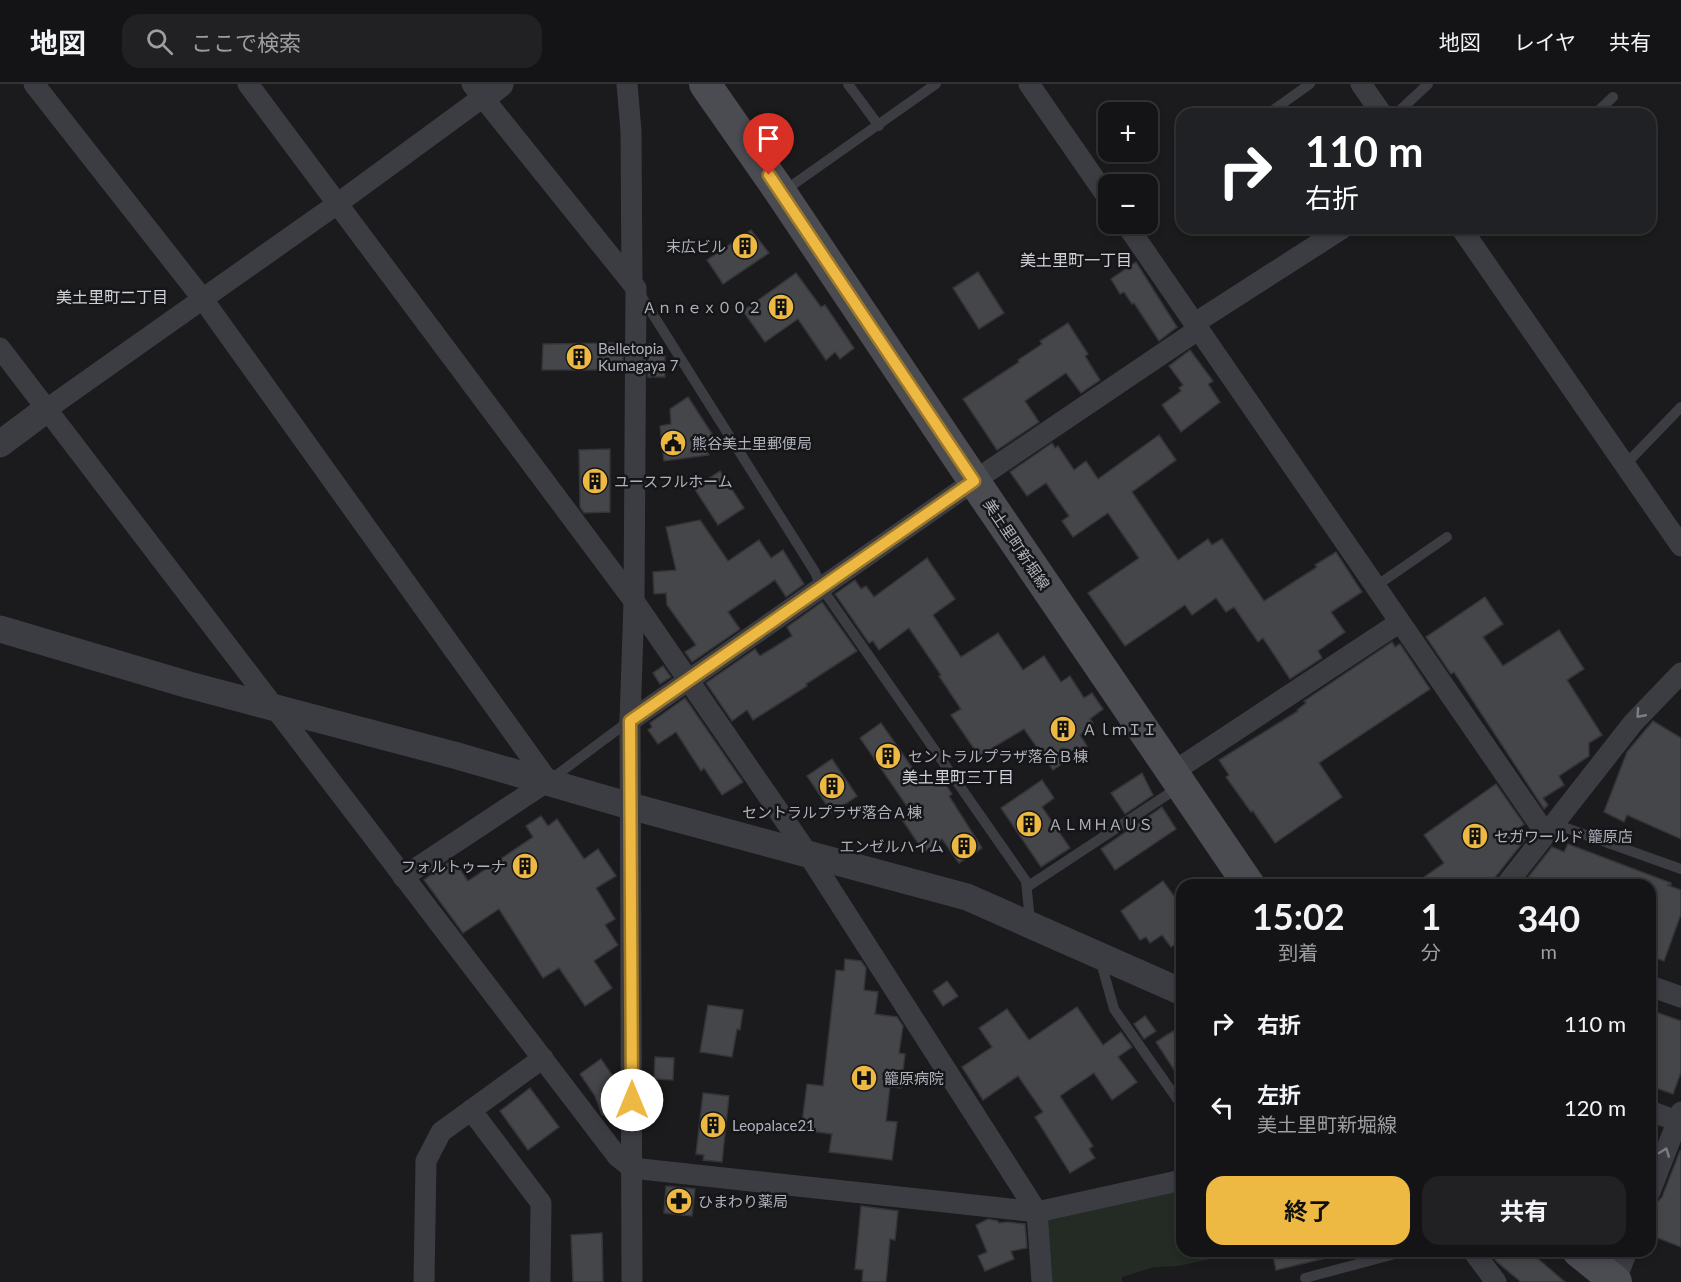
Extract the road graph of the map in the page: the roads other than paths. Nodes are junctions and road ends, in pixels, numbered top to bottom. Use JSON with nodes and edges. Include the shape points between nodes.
{"nodes":[{"id":1,"x":248,"y":84,"type":"edge"},
{"id":2,"x":627,"y":84,"type":"edge"},
{"id":3,"x":705,"y":84,"type":"edge"},
{"id":4,"x":848,"y":84,"type":"edge"},
{"id":5,"x":936,"y":84,"type":"edge"},
{"id":6,"x":1029,"y":84,"type":"edge"},
{"id":7,"x":1310,"y":84,"type":"edge"},
{"id":8,"x":1361,"y":84,"type":"edge"},
{"id":9,"x":1428,"y":84,"type":"edge"},
{"id":10,"x":37,"y":85,"type":"edge"},
{"id":11,"x":485,"y":88,"type":"edge"},
{"id":12,"x":1613,"y":97,"type":"dead end"},
{"id":13,"x":1276,"y":108,"type":"edge"},
{"id":14,"x":1378,"y":108,"type":"edge"},
{"id":15,"x":1402,"y":108,"type":"edge"},
{"id":16,"x":1601,"y":108,"type":"edge"},
{"id":17,"x":879,"y":126,"type":"junction"},
{"id":18,"x":1098,"y":184,"type":"edge"},
{"id":19,"x":781,"y":193,"type":"junction"},
{"id":20,"x":337,"y":204,"type":"junction"},
{"id":21,"x":1133,"y":234,"type":"edge"},
{"id":22,"x":1334,"y":234,"type":"edge"},
{"id":23,"x":1468,"y":234,"type":"edge"},
{"id":24,"x":634,"y":285,"type":"junction"},
{"id":25,"x":201,"y":298,"type":"junction"},
{"id":26,"x":1197,"y":326,"type":"junction"},
{"id":27,"x":0,"y":348,"type":"edge"},
{"id":28,"x":1681,"y":407,"type":"edge"},
{"id":29,"x":47,"y":409,"type":"junction"},
{"id":30,"x":0,"y":444,"type":"edge"},
{"id":31,"x":1625,"y":465,"type":"junction"},
{"id":32,"x":974,"y":481,"type":"junction"},
{"id":33,"x":1447,"y":537,"type":"dead end"},
{"id":34,"x":1681,"y":546,"type":"edge"},
{"id":35,"x":1376,"y":586,"type":"junction"},
{"id":36,"x":821,"y":587,"type":"junction"},
{"id":37,"x":634,"y":601,"type":"junction"},
{"id":38,"x":1400,"y":622,"type":"junction"},
{"id":39,"x":0,"y":629,"type":"edge"},
{"id":40,"x":1681,"y":673,"type":"edge"},
{"id":41,"x":688,"y":679,"type":"junction"},
{"id":42,"x":271,"y":705,"type":"junction"},
{"id":43,"x":630,"y":721,"type":"junction"},
{"id":44,"x":1177,"y":779,"type":"junction"},
{"id":45,"x":548,"y":781,"type":"junction"},
{"id":46,"x":630,"y":806,"type":"junction"},
{"id":47,"x":1551,"y":829,"type":"junction"},
{"id":48,"x":808,"y":854,"type":"junction"},
{"id":49,"x":1681,"y":869,"type":"edge"},
{"id":50,"x":403,"y":877,"type":"junction"},
{"id":51,"x":1245,"y":879,"type":"edge"},
{"id":52,"x":1511,"y":879,"type":"edge"},
{"id":53,"x":1027,"y":888,"type":"junction"},
{"id":54,"x":1031,"y":925,"type":"junction"},
{"id":55,"x":1099,"y":954,"type":"junction"},
{"id":56,"x":1656,"y":988,"type":"edge"},
{"id":57,"x":1176,"y":989,"type":"edge"},
{"id":58,"x":1681,"y":997,"type":"edge"},
{"id":59,"x":543,"y":1058,"type":"junction"},
{"id":60,"x":1176,"y":1097,"type":"edge"},
{"id":61,"x":471,"y":1110,"type":"junction"},
{"id":62,"x":1656,"y":1112,"type":"edge"},
{"id":63,"x":1679,"y":1116,"type":"edge"},
{"id":64,"x":632,"y":1168,"type":"junction"},
{"id":65,"x":1656,"y":1176,"type":"edge"},
{"id":66,"x":1176,"y":1181,"type":"edge"},
{"id":67,"x":1037,"y":1212,"type":"junction"},
{"id":68,"x":1384,"y":1257,"type":"edge"},
{"id":69,"x":1477,"y":1257,"type":"edge"},
{"id":70,"x":1585,"y":1257,"type":"edge"},
{"id":71,"x":1625,"y":1257,"type":"edge"},
{"id":72,"x":1305,"y":1278,"type":"dead end"},
{"id":73,"x":424,"y":1282,"type":"edge"},
{"id":74,"x":540,"y":1282,"type":"edge"},
{"id":75,"x":632,"y":1282,"type":"edge"},
{"id":76,"x":1042,"y":1282,"type":"edge"},
{"id":77,"x":1496,"y":1282,"type":"edge"},
{"id":78,"x":1615,"y":1282,"type":"edge"}],
"edges":[{"from":1,"to":20,"type":"street"},
{"from":2,"to":24,"type":"street"},
{"from":3,"to":19,"type":"main road","name":"美土里町新堀線"},
{"from":4,"to":17,"type":"lane"},
{"from":5,"to":17,"type":"lane"},
{"from":6,"to":18,"type":"street"},
{"from":7,"to":13,"type":"lane"},
{"from":8,"to":14,"type":"street"},
{"from":9,"to":15,"type":"lane"},
{"from":10,"to":25,"type":"street"},
{"from":11,"to":20,"type":"street"},
{"from":11,"to":24,"type":"street"},
{"from":12,"to":16,"type":"lane"},
{"from":17,"to":19,"type":"lane"},
{"from":19,"to":32,"type":"main road","name":"美土里町新堀線"},
{"from":20,"to":25,"type":"street"},
{"from":20,"to":37,"type":"street"},
{"from":21,"to":26,"type":"street"},
{"from":22,"to":26,"type":"street"},
{"from":23,"to":31,"type":"street"},
{"from":24,"to":36,"type":"lane"},
{"from":24,"to":37,"type":"street"},
{"from":25,"to":29,"type":"street"},
{"from":25,"to":45,"type":"street"},
{"from":26,"to":32,"type":"street"},
{"from":26,"to":35,"type":"street"},
{"from":27,"to":29,"type":"street"},
{"from":28,"to":31,"type":"lane"},
{"from":29,"to":30,"type":"street"},
{"from":29,"to":42,"type":"street"},
{"from":31,"to":34,"type":"street"},
{"from":32,"to":36,"type":"street"},
{"from":32,"to":44,"type":"main road","name":"美土里町新堀線"},
{"from":33,"to":35,"type":"lane"},
{"from":35,"to":38,"type":"street"},
{"from":36,"to":41,"type":"street"},
{"from":36,"to":53,"type":"lane","via":[[1026,881]]},
{"from":37,"to":41,"type":"street"},
{"from":37,"to":43,"type":"street"},
{"from":38,"to":44,"type":"street"},
{"from":38,"to":47,"type":"street"},
{"from":39,"to":42,"type":"street"},
{"from":40,"to":47,"type":"street","one_way":true,"via":[[1633,723]]},
{"from":41,"to":43,"type":"street"},
{"from":41,"to":48,"type":"street"},
{"from":42,"to":45,"type":"street"},
{"from":42,"to":50,"type":"street"},
{"from":43,"to":45,"type":"lane"},
{"from":43,"to":46,"type":"street"},
{"from":44,"to":51,"type":"main road","name":"美土里町新堀線"},
{"from":44,"to":53,"type":"lane"},
{"from":45,"to":46,"type":"street"},
{"from":45,"to":50,"type":"street"},
{"from":46,"to":48,"type":"street"},
{"from":46,"to":64,"type":"street"},
{"from":47,"to":49,"type":"lane"},
{"from":47,"to":52,"type":"street"},
{"from":48,"to":54,"type":"street","via":[[967,897]]},
{"from":48,"to":67,"type":"street"},
{"from":50,"to":59,"type":"street"},
{"from":53,"to":54,"type":"lane"},
{"from":54,"to":55,"type":"street"},
{"from":55,"to":57,"type":"street"},
{"from":55,"to":60,"type":"lane","via":[[1114,1009]]},
{"from":56,"to":58,"type":"street"},
{"from":59,"to":61,"type":"street"},
{"from":59,"to":64,"type":"street","via":[[617,1155]]},
{"from":61,"to":73,"type":"street","via":[[441,1132],[426,1161]]},
{"from":61,"to":74,"type":"street","via":[[541,1203]]},
{"from":62,"to":63,"type":"street"},
{"from":65,"to":63,"type":"street","one_way":true},
{"from":64,"to":67,"type":"street"},
{"from":64,"to":75,"type":"street"},
{"from":66,"to":67,"type":"street"},
{"from":67,"to":76,"type":"street"},
{"from":68,"to":72,"type":"lane"},
{"from":69,"to":77,"type":"street"},
{"from":70,"to":78,"type":"main road"},
{"from":71,"to":78,"type":"street"}]}
